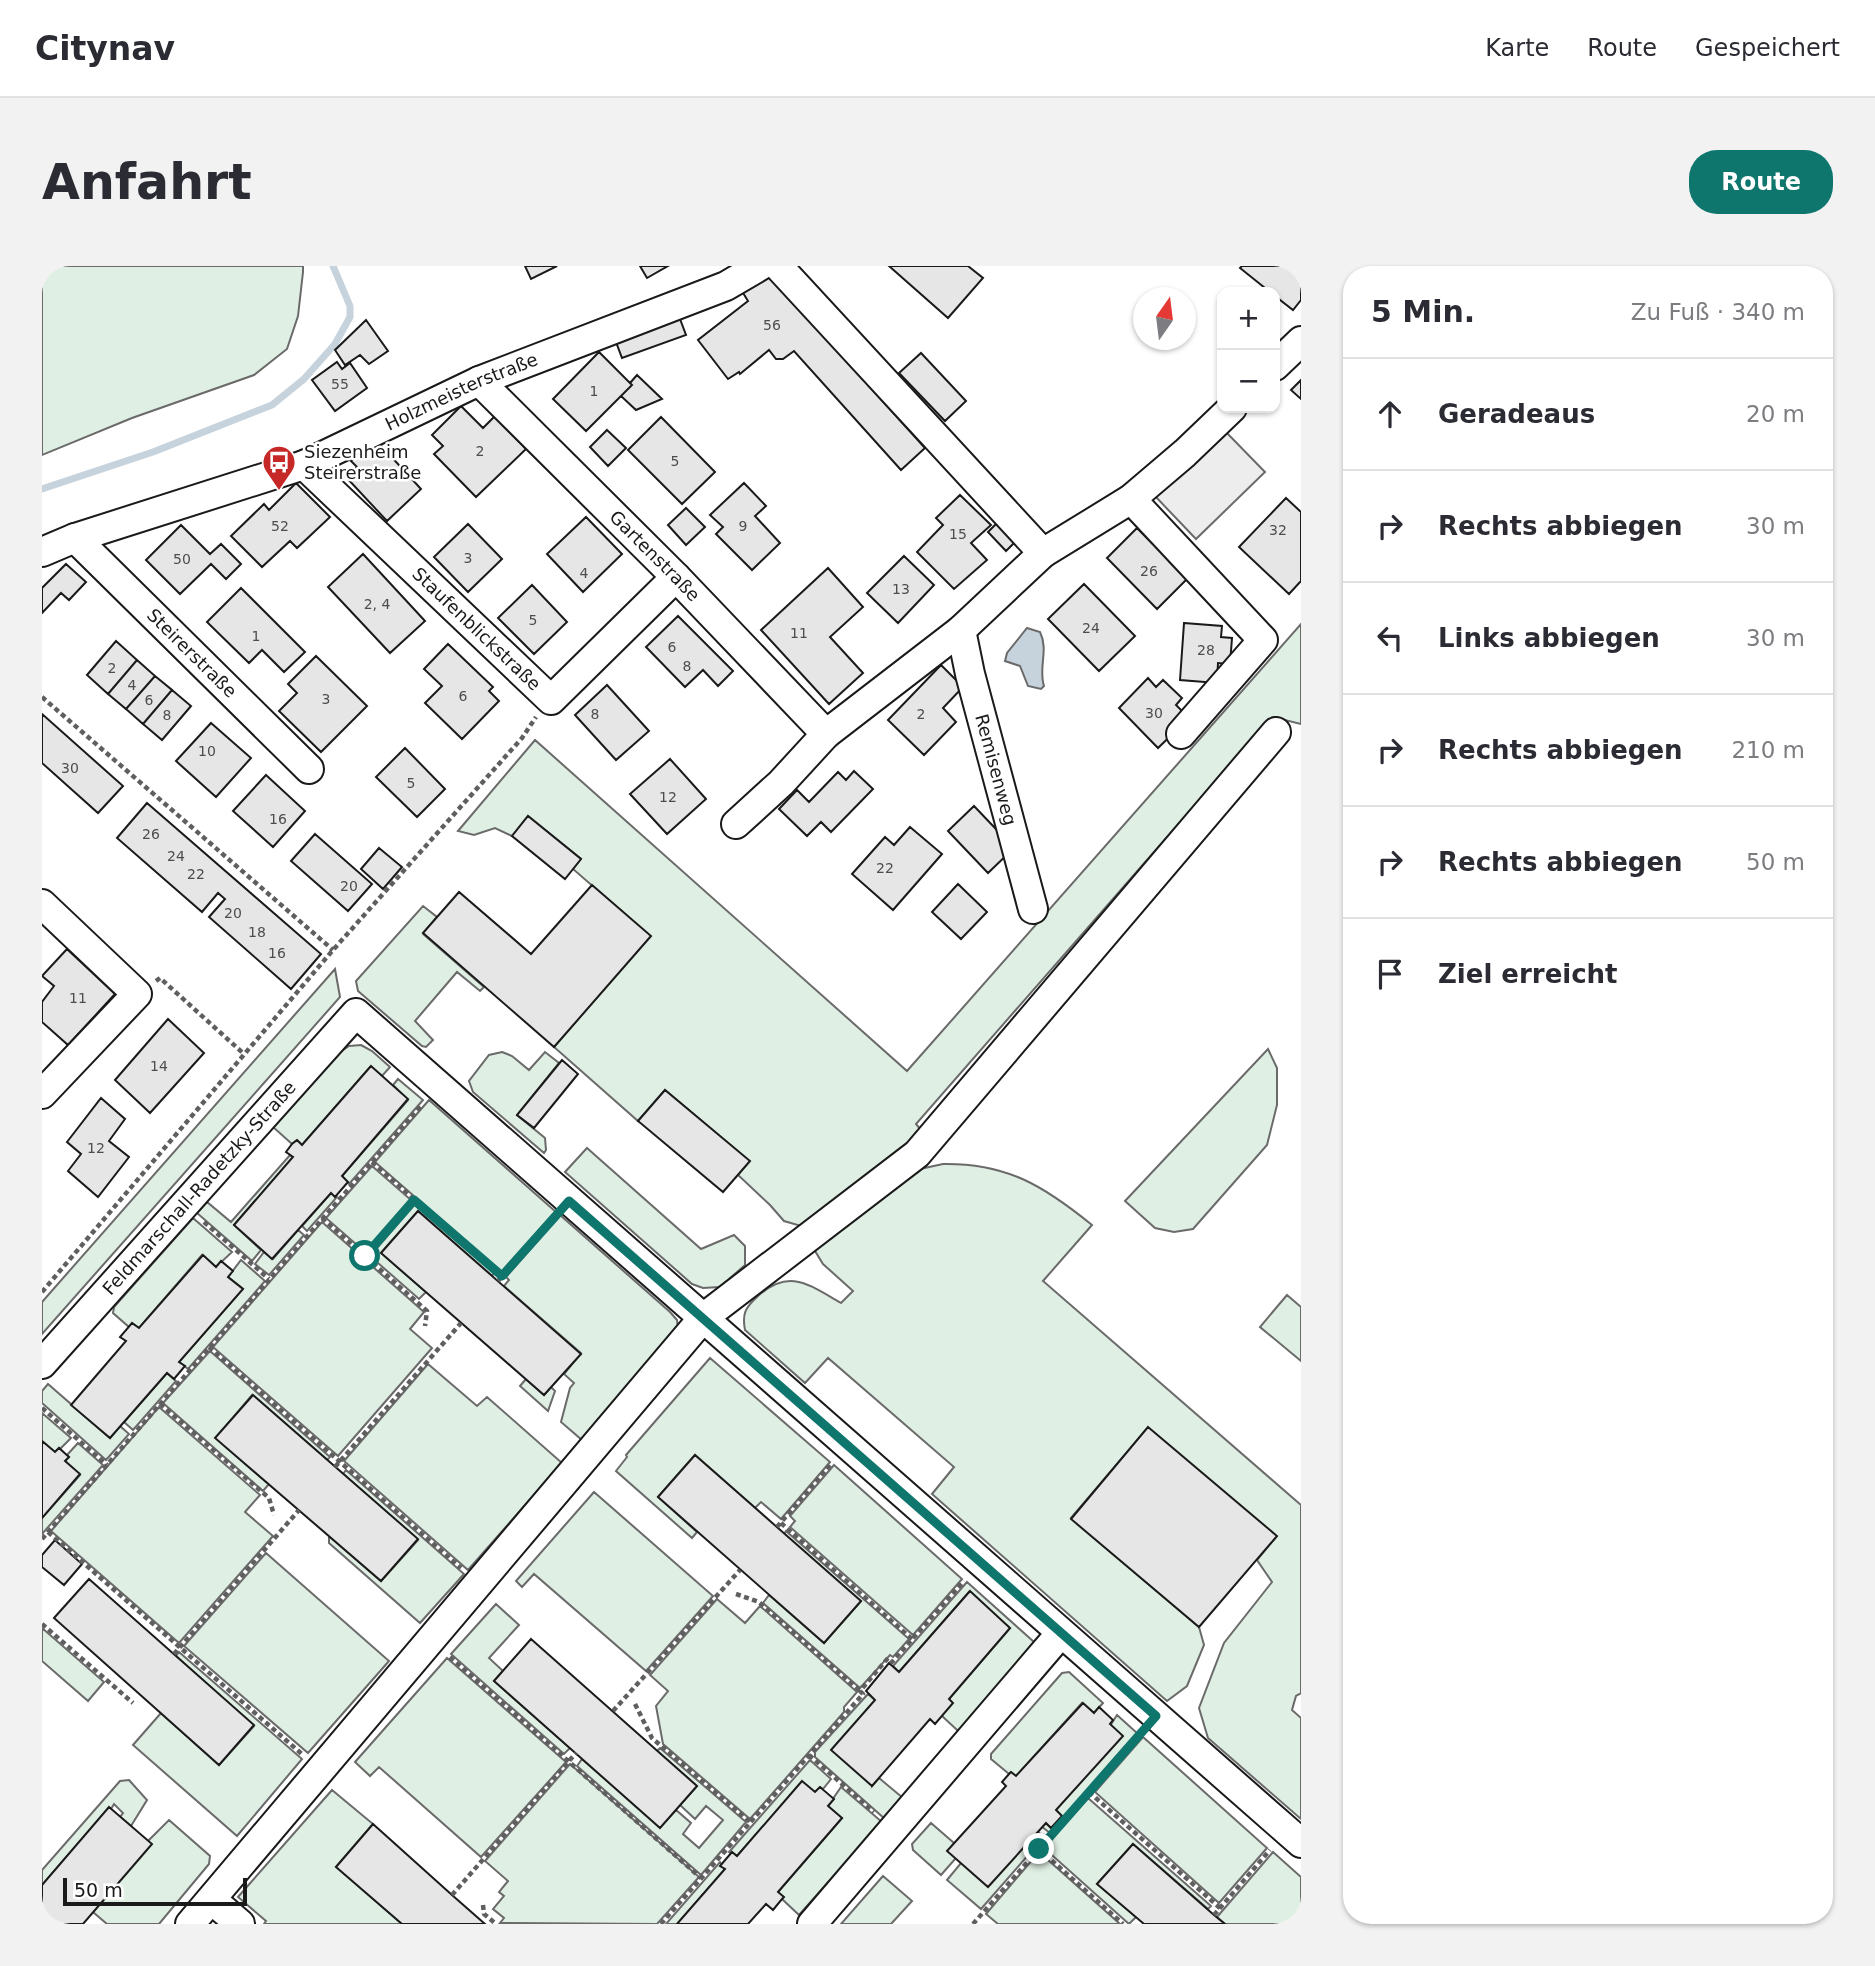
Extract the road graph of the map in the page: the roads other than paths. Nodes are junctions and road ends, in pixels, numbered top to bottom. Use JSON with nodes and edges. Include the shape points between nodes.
{"nodes":[{"id":1,"x":760,"y":266,"type":"edge"},
{"id":2,"x":778,"y":266,"type":"edge"},
{"id":3,"x":1301,"y":341,"type":"edge"},
{"id":4,"x":1280,"y":361,"type":"edge"},
{"id":5,"x":480,"y":381,"type":"junction"},
{"id":6,"x":1227,"y":413,"type":"edge"},
{"id":7,"x":304,"y":465,"type":"junction"},
{"id":8,"x":1131,"y":499,"type":"junction"},
{"id":9,"x":75,"y":538,"type":"junction"},
{"id":10,"x":42,"y":552,"type":"edge"},
{"id":11,"x":1043,"y":553,"type":"junction"},
{"id":12,"x":676,"y":577,"type":"junction"},
{"id":13,"x":961,"y":630,"type":"junction"},
{"id":14,"x":1276,"y":732,"type":"dead end"},
{"id":15,"x":826,"y":734,"type":"junction"},
{"id":16,"x":1181,"y":734,"type":"dead end"},
{"id":17,"x":309,"y":769,"type":"dead end"},
{"id":18,"x":736,"y":824,"type":"dead end"},
{"id":19,"x":42,"y":904,"type":"edge"},
{"id":20,"x":1033,"y":909,"type":"dead end"},
{"id":21,"x":42,"y":1094,"type":"edge"},
{"id":22,"x":703,"y":1318,"type":"junction"},
{"id":23,"x":42,"y":1364,"type":"edge"},
{"id":24,"x":1061,"y":1633,"type":"junction"},
{"id":25,"x":1294,"y":1837,"type":"edge"},
{"id":26,"x":212,"y":1900,"type":"junction"},
{"id":27,"x":190,"y":1924,"type":"edge"},
{"id":28,"x":240,"y":1924,"type":"edge"},
{"id":29,"x":811,"y":1924,"type":"edge"}],
"edges":[{"from":1,"to":5,"type":"street","name":"Holzmeisterstraße","via":[[726,286]]},
{"from":2,"to":11,"type":"street"},
{"from":3,"to":4,"type":"street"},
{"from":5,"to":7,"type":"street","name":"Holzmeisterstraße"},
{"from":5,"to":12,"type":"street","name":"Gartenstraße"},
{"from":6,"to":8,"type":"street"},
{"from":7,"to":9,"type":"street","name":"Holzmeisterstraße"},
{"from":7,"to":12,"type":"street","name":"Staufenblickstraße","via":[[551,700]]},
{"from":8,"to":11,"type":"street"},
{"from":8,"to":16,"type":"street","via":[[1263,640]]},
{"from":9,"to":10,"type":"street","name":"Holzmeisterstraße"},
{"from":9,"to":17,"type":"street","name":"Steirerstraße"},
{"from":11,"to":13,"type":"street"},
{"from":12,"to":15,"type":"street","name":"Gartenstraße"},
{"from":13,"to":15,"type":"street"},
{"from":13,"to":20,"type":"street","name":"Remisenweg"},
{"from":14,"to":22,"type":"street","via":[[917,1154]]},
{"from":15,"to":18,"type":"street"},
{"from":19,"to":21,"type":"street","via":[[137,994]]},
{"from":22,"to":23,"type":"street","name":"Feldmarschall-Radetzky-Straße","via":[[356,1013]]},
{"from":22,"to":24,"type":"street"},
{"from":22,"to":26,"type":"street"},
{"from":24,"to":25,"type":"street"},
{"from":24,"to":29,"type":"street"},
{"from":26,"to":27,"type":"street"},
{"from":26,"to":28,"type":"street"}]}
